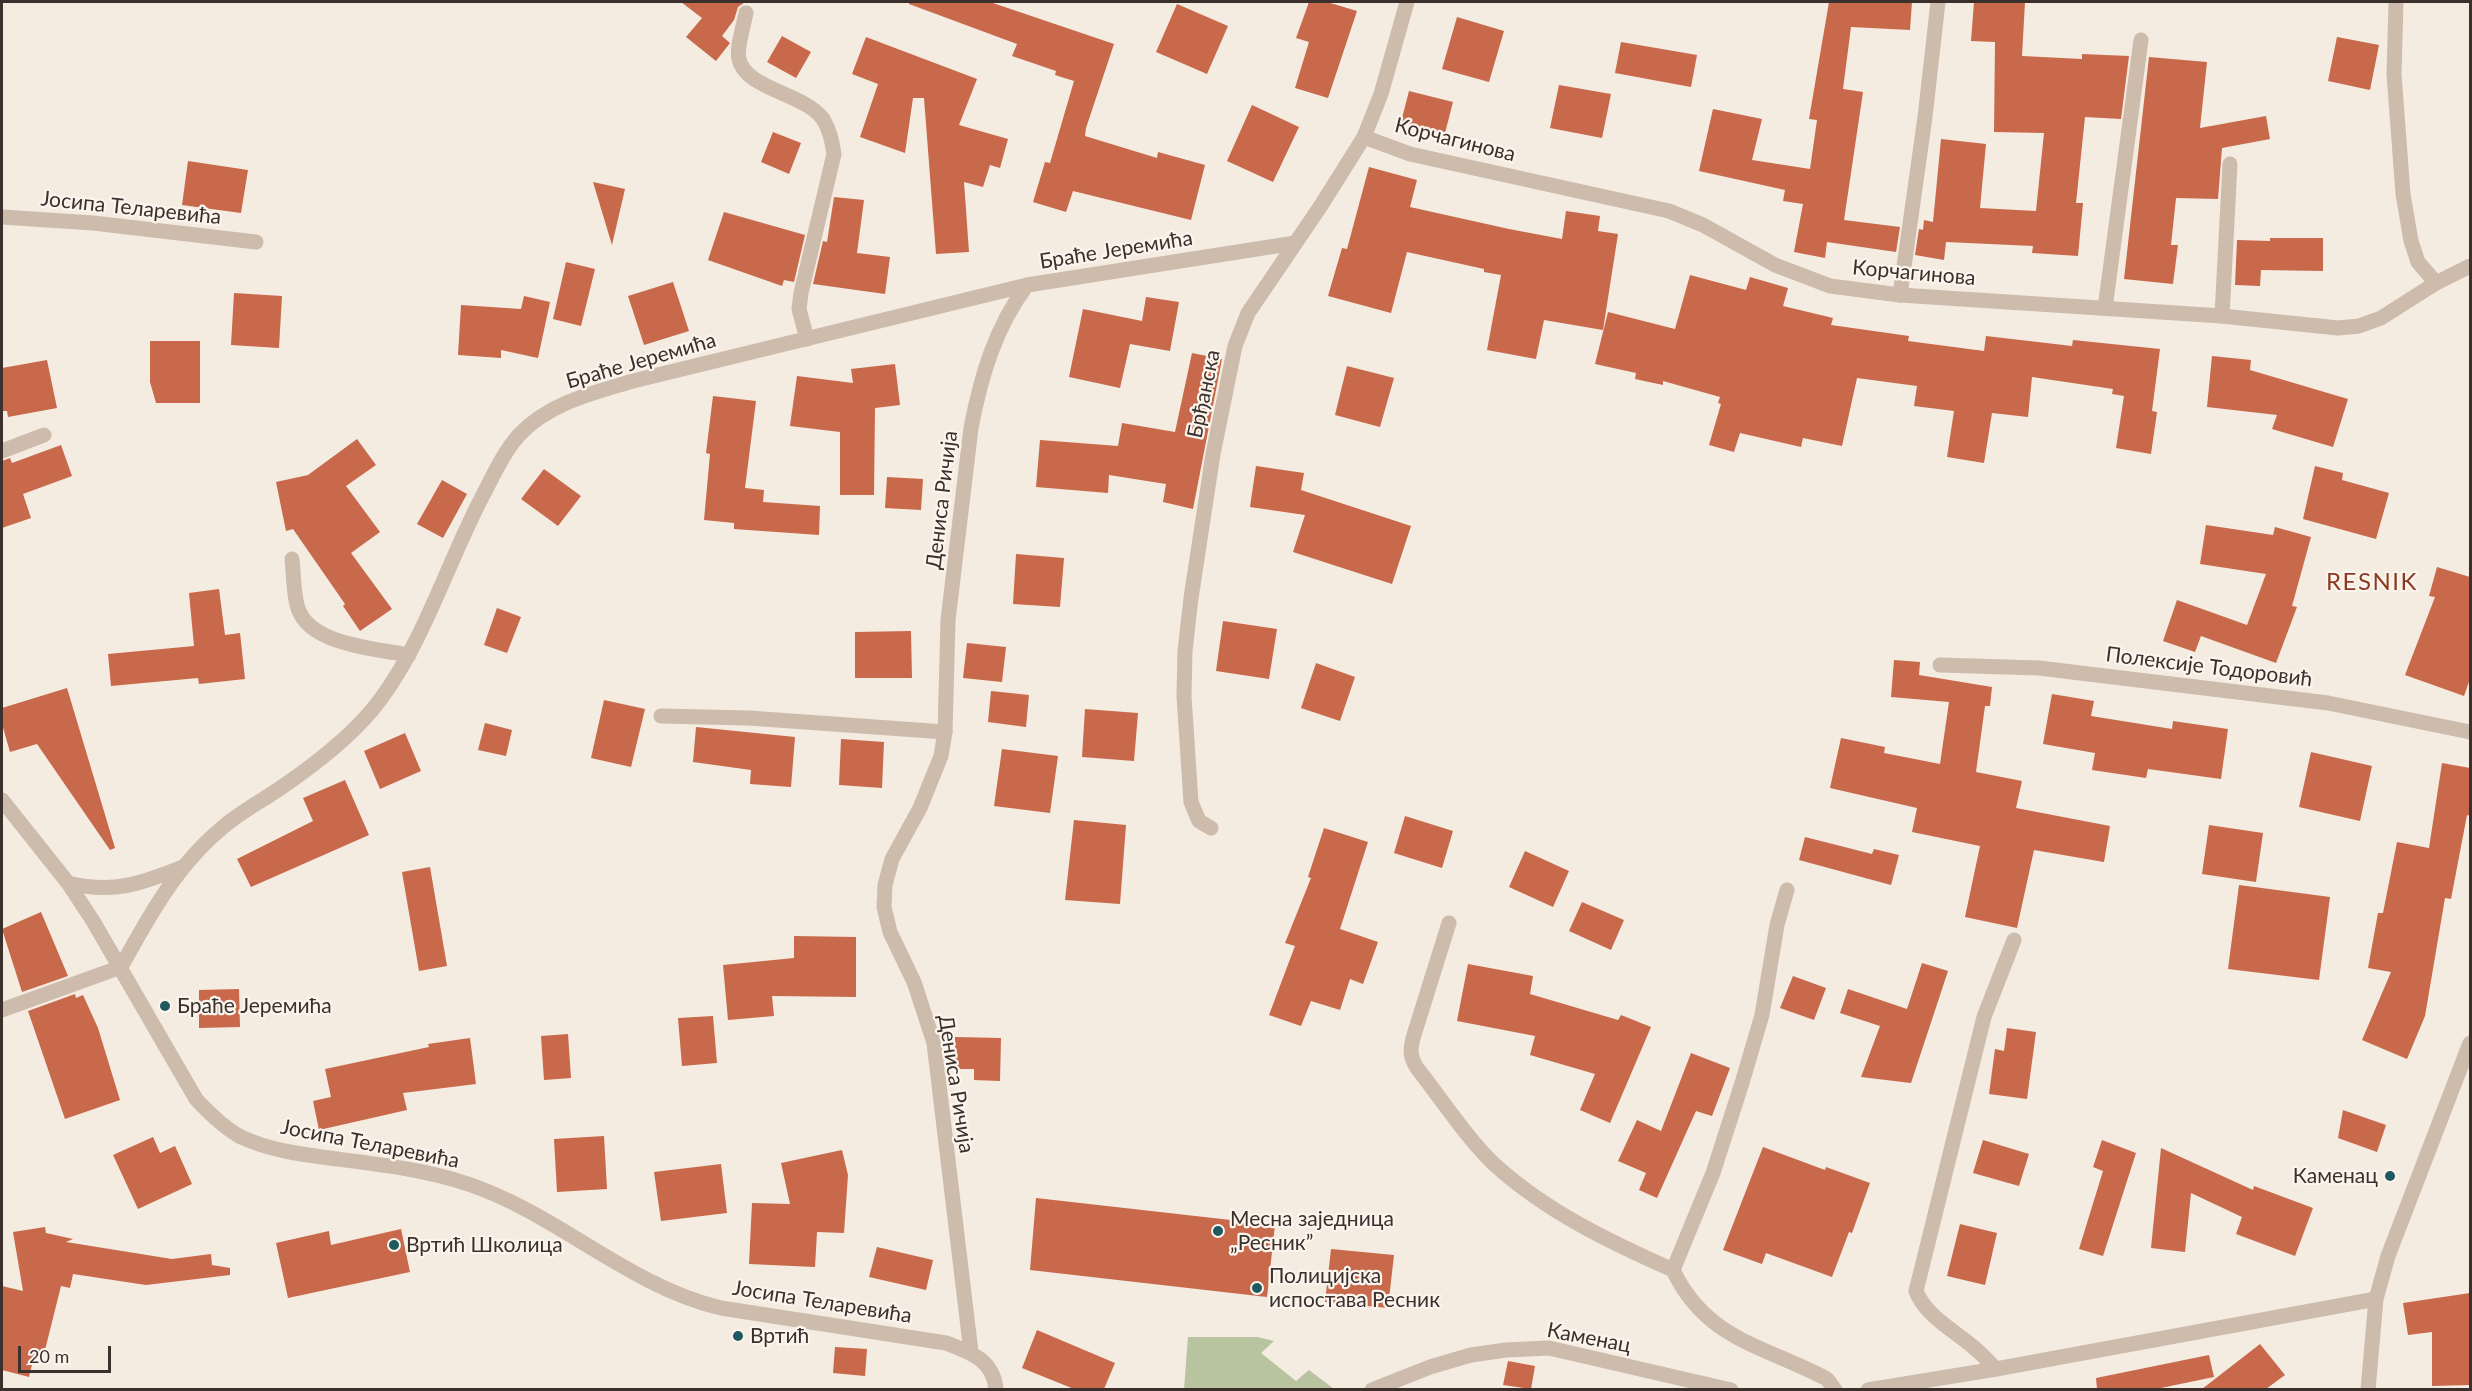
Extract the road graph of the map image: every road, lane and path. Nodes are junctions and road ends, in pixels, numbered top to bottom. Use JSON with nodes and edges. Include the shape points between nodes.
{"nodes":[{"id":1,"x":1407,"y":2,"type":"edge"},
{"id":2,"x":1938,"y":2,"type":"edge"},
{"id":3,"x":2396,"y":2,"type":"edge"},
{"id":4,"x":746,"y":13,"type":"dead end"},
{"id":5,"x":2141,"y":40,"type":"dead end"},
{"id":6,"x":1364,"y":137,"type":"junction"},
{"id":7,"x":2230,"y":164,"type":"dead end"},
{"id":8,"x":2,"y":217,"type":"edge"},
{"id":9,"x":256,"y":242,"type":"dead end"},
{"id":10,"x":1295,"y":243,"type":"junction"},
{"id":11,"x":2470,"y":266,"type":"edge"},
{"id":12,"x":2436,"y":283,"type":"junction"},
{"id":13,"x":1027,"y":285,"type":"junction"},
{"id":14,"x":1900,"y":295,"type":"junction"},
{"id":15,"x":2105,"y":308,"type":"junction"},
{"id":16,"x":2222,"y":316,"type":"junction"},
{"id":17,"x":807,"y":339,"type":"junction"},
{"id":18,"x":44,"y":435,"type":"dead end"},
{"id":19,"x":2,"y":451,"type":"edge"},
{"id":20,"x":292,"y":559,"type":"dead end"},
{"id":21,"x":409,"y":655,"type":"junction"},
{"id":22,"x":1940,"y":665,"type":"dead end"},
{"id":23,"x":661,"y":716,"type":"dead end"},
{"id":24,"x":945,"y":732,"type":"junction"},
{"id":25,"x":2470,"y":732,"type":"edge"},
{"id":26,"x":2,"y":800,"type":"edge"},
{"id":27,"x":1211,"y":828,"type":"dead end"},
{"id":28,"x":183,"y":867,"type":"junction"},
{"id":29,"x":68,"y":883,"type":"junction"},
{"id":30,"x":1787,"y":890,"type":"dead end"},
{"id":31,"x":1449,"y":923,"type":"dead end"},
{"id":32,"x":2014,"y":940,"type":"dead end"},
{"id":33,"x":121,"y":967,"type":"junction"},
{"id":34,"x":2,"y":1010,"type":"edge"},
{"id":35,"x":2470,"y":1043,"type":"edge"},
{"id":36,"x":1673,"y":1270,"type":"junction"},
{"id":37,"x":2376,"y":1299,"type":"junction"},
{"id":38,"x":971,"y":1352,"type":"junction"},
{"id":39,"x":1996,"y":1369,"type":"junction"},
{"id":40,"x":996,"y":1389,"type":"edge"},
{"id":41,"x":1372,"y":1389,"type":"edge"},
{"id":42,"x":1731,"y":1389,"type":"edge"},
{"id":43,"x":1835,"y":1389,"type":"edge"},
{"id":44,"x":1868,"y":1389,"type":"edge"},
{"id":45,"x":2368,"y":1389,"type":"edge"}],
"edges":[{"from":1,"to":6,"type":"street","name":"Брђанска","via":[[1381,94]]},
{"from":2,"to":14,"type":"street"},
{"from":3,"to":12,"type":"street","via":[[2394,74],[2403,195],[2418,262]]},
{"from":4,"to":17,"type":"street","via":[[738,58],[746,73],[806,103],[822,119],[831,137],[834,154],[799,309]]},
{"from":5,"to":15,"type":"street"},
{"from":6,"to":10,"type":"street","name":"Брђанска"},
{"from":6,"to":14,"type":"street","name":"Корчагинова","via":[[1410,154],[1669,211],[1799,275],[1830,286]]},
{"from":7,"to":16,"type":"street"},
{"from":8,"to":9,"type":"street","name":"Јосипа Теларевића"},
{"from":10,"to":13,"type":"street","name":"Браће Јеремића"},
{"from":10,"to":27,"type":"street","name":"Брђанска","via":[[1240,329],[1214,454],[1191,598],[1184,696],[1191,802],[1198,821]]},
{"from":11,"to":12,"type":"street","name":"Корчагинова"},
{"from":12,"to":16,"type":"street","name":"Корчагинова","via":[[2381,318],[2349,328]]},
{"from":13,"to":17,"type":"street","name":"Браће Јеремића"},
{"from":13,"to":24,"type":"street","name":"Дениса Ричија","via":[[1012,305],[986,363],[971,428],[948,620]]},
{"from":14,"to":15,"type":"street","name":"Корчагинова"},
{"from":15,"to":16,"type":"street","name":"Корчагинова"},
{"from":17,"to":21,"type":"street","name":"Браће Јеремића","via":[[633,381],[573,400],[522,433],[505,454],[474,512]]},
{"from":18,"to":19,"type":"street"},
{"from":20,"to":21,"type":"street","via":[[298,610],[307,624],[343,642]]},
{"from":21,"to":28,"type":"street","name":"Браће Јеремића","via":[[367,718],[310,766],[223,827]]},
{"from":22,"to":25,"type":"street","name":"Полексије Тодоровић","via":[[2039,668],[2328,703]]},
{"from":23,"to":24,"type":"street","via":[[761,718]]},
{"from":24,"to":38,"type":"street","name":"Дениса Ричија","via":[[941,756],[920,808],[892,860],[884,907],[934,1043]]},
{"from":26,"to":29,"type":"street","name":"Јосипа Теларевића"},
{"from":28,"to":29,"type":"street","name":"Браће Јеремића","via":[[129,887],[90,889]]},
{"from":28,"to":33,"type":"street","name":"Браће Јеремића"},
{"from":29,"to":33,"type":"street","name":"Јосипа Теларевића"},
{"from":30,"to":36,"type":"street","via":[[1762,1015],[1742,1083],[1713,1173]]},
{"from":31,"to":36,"type":"street","via":[[1410,1050],[1417,1068],[1494,1164],[1531,1194],[1581,1227]]},
{"from":32,"to":39,"type":"street","via":[[1984,1017],[1916,1292],[1929,1311]]},
{"from":33,"to":34,"type":"street"},
{"from":33,"to":38,"type":"street","name":"Јосипа Теларевића","via":[[196,1099],[240,1136],[286,1152],[412,1170],[469,1185],[532,1213],[647,1281],[695,1302],[946,1342]]},
{"from":35,"to":37,"type":"street","via":[[2400,1220]]},
{"from":36,"to":43,"type":"street","via":[[1698,1311],[1727,1332],[1827,1378]]},
{"from":37,"to":39,"type":"street"},
{"from":37,"to":45,"type":"street"},
{"from":38,"to":40,"type":"street","name":"Јосипа Теларевића","via":[[986,1363],[995,1378]]},
{"from":39,"to":44,"type":"street"},
{"from":41,"to":42,"type":"street","name":"Каменац","via":[[1471,1355],[1549,1348]]}]}
